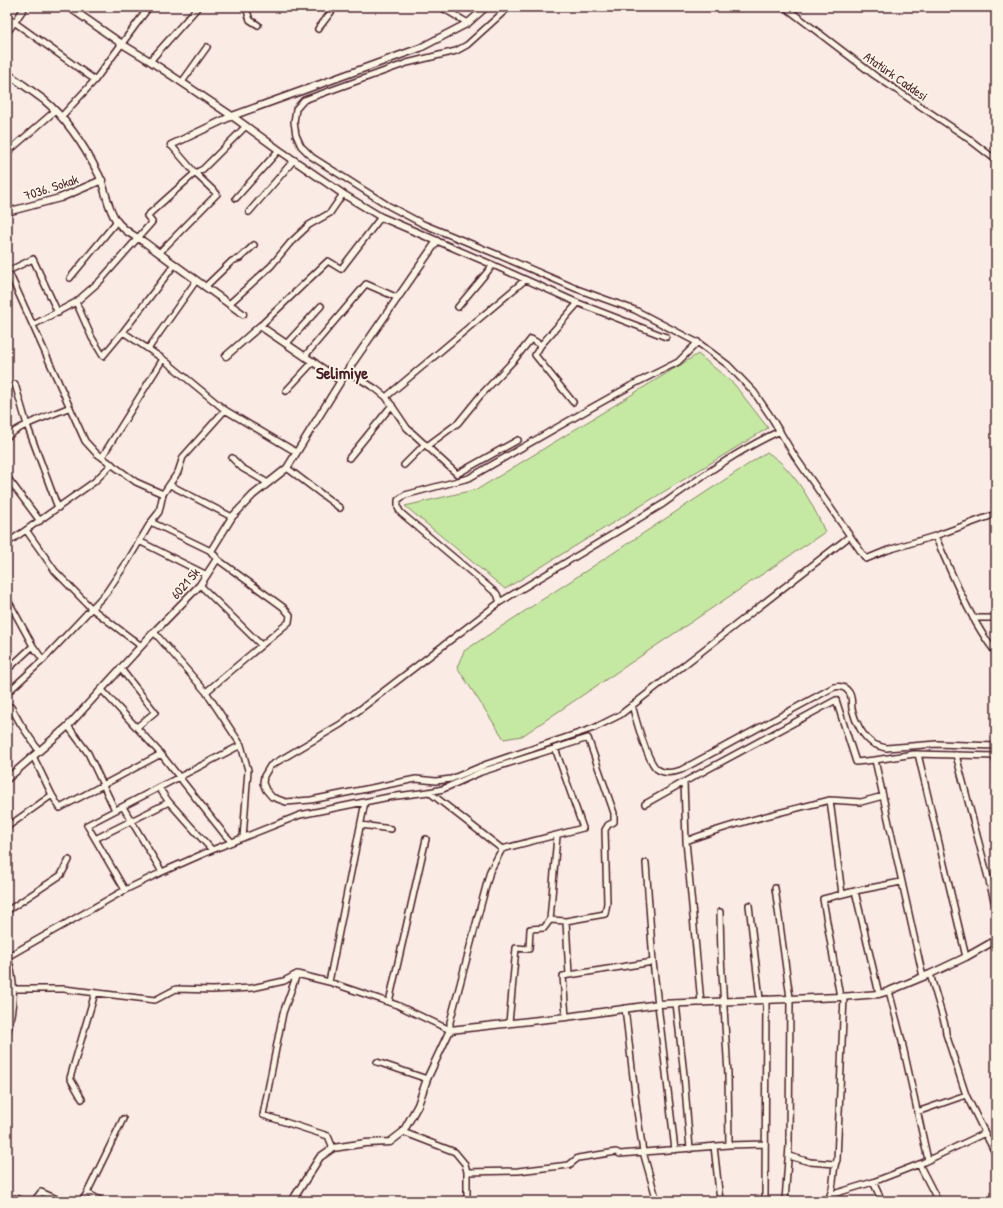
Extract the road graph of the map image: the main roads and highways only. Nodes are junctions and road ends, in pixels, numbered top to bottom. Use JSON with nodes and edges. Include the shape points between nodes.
{"nodes":[{"id":1,"x":7,"y":960,"type":"edge"},
{"id":2,"x":7,"y":1030,"type":"edge"}],
"edges":[{"from":1,"to":2,"type":"main road","via":[[13,989],[12,1011]]}]}
